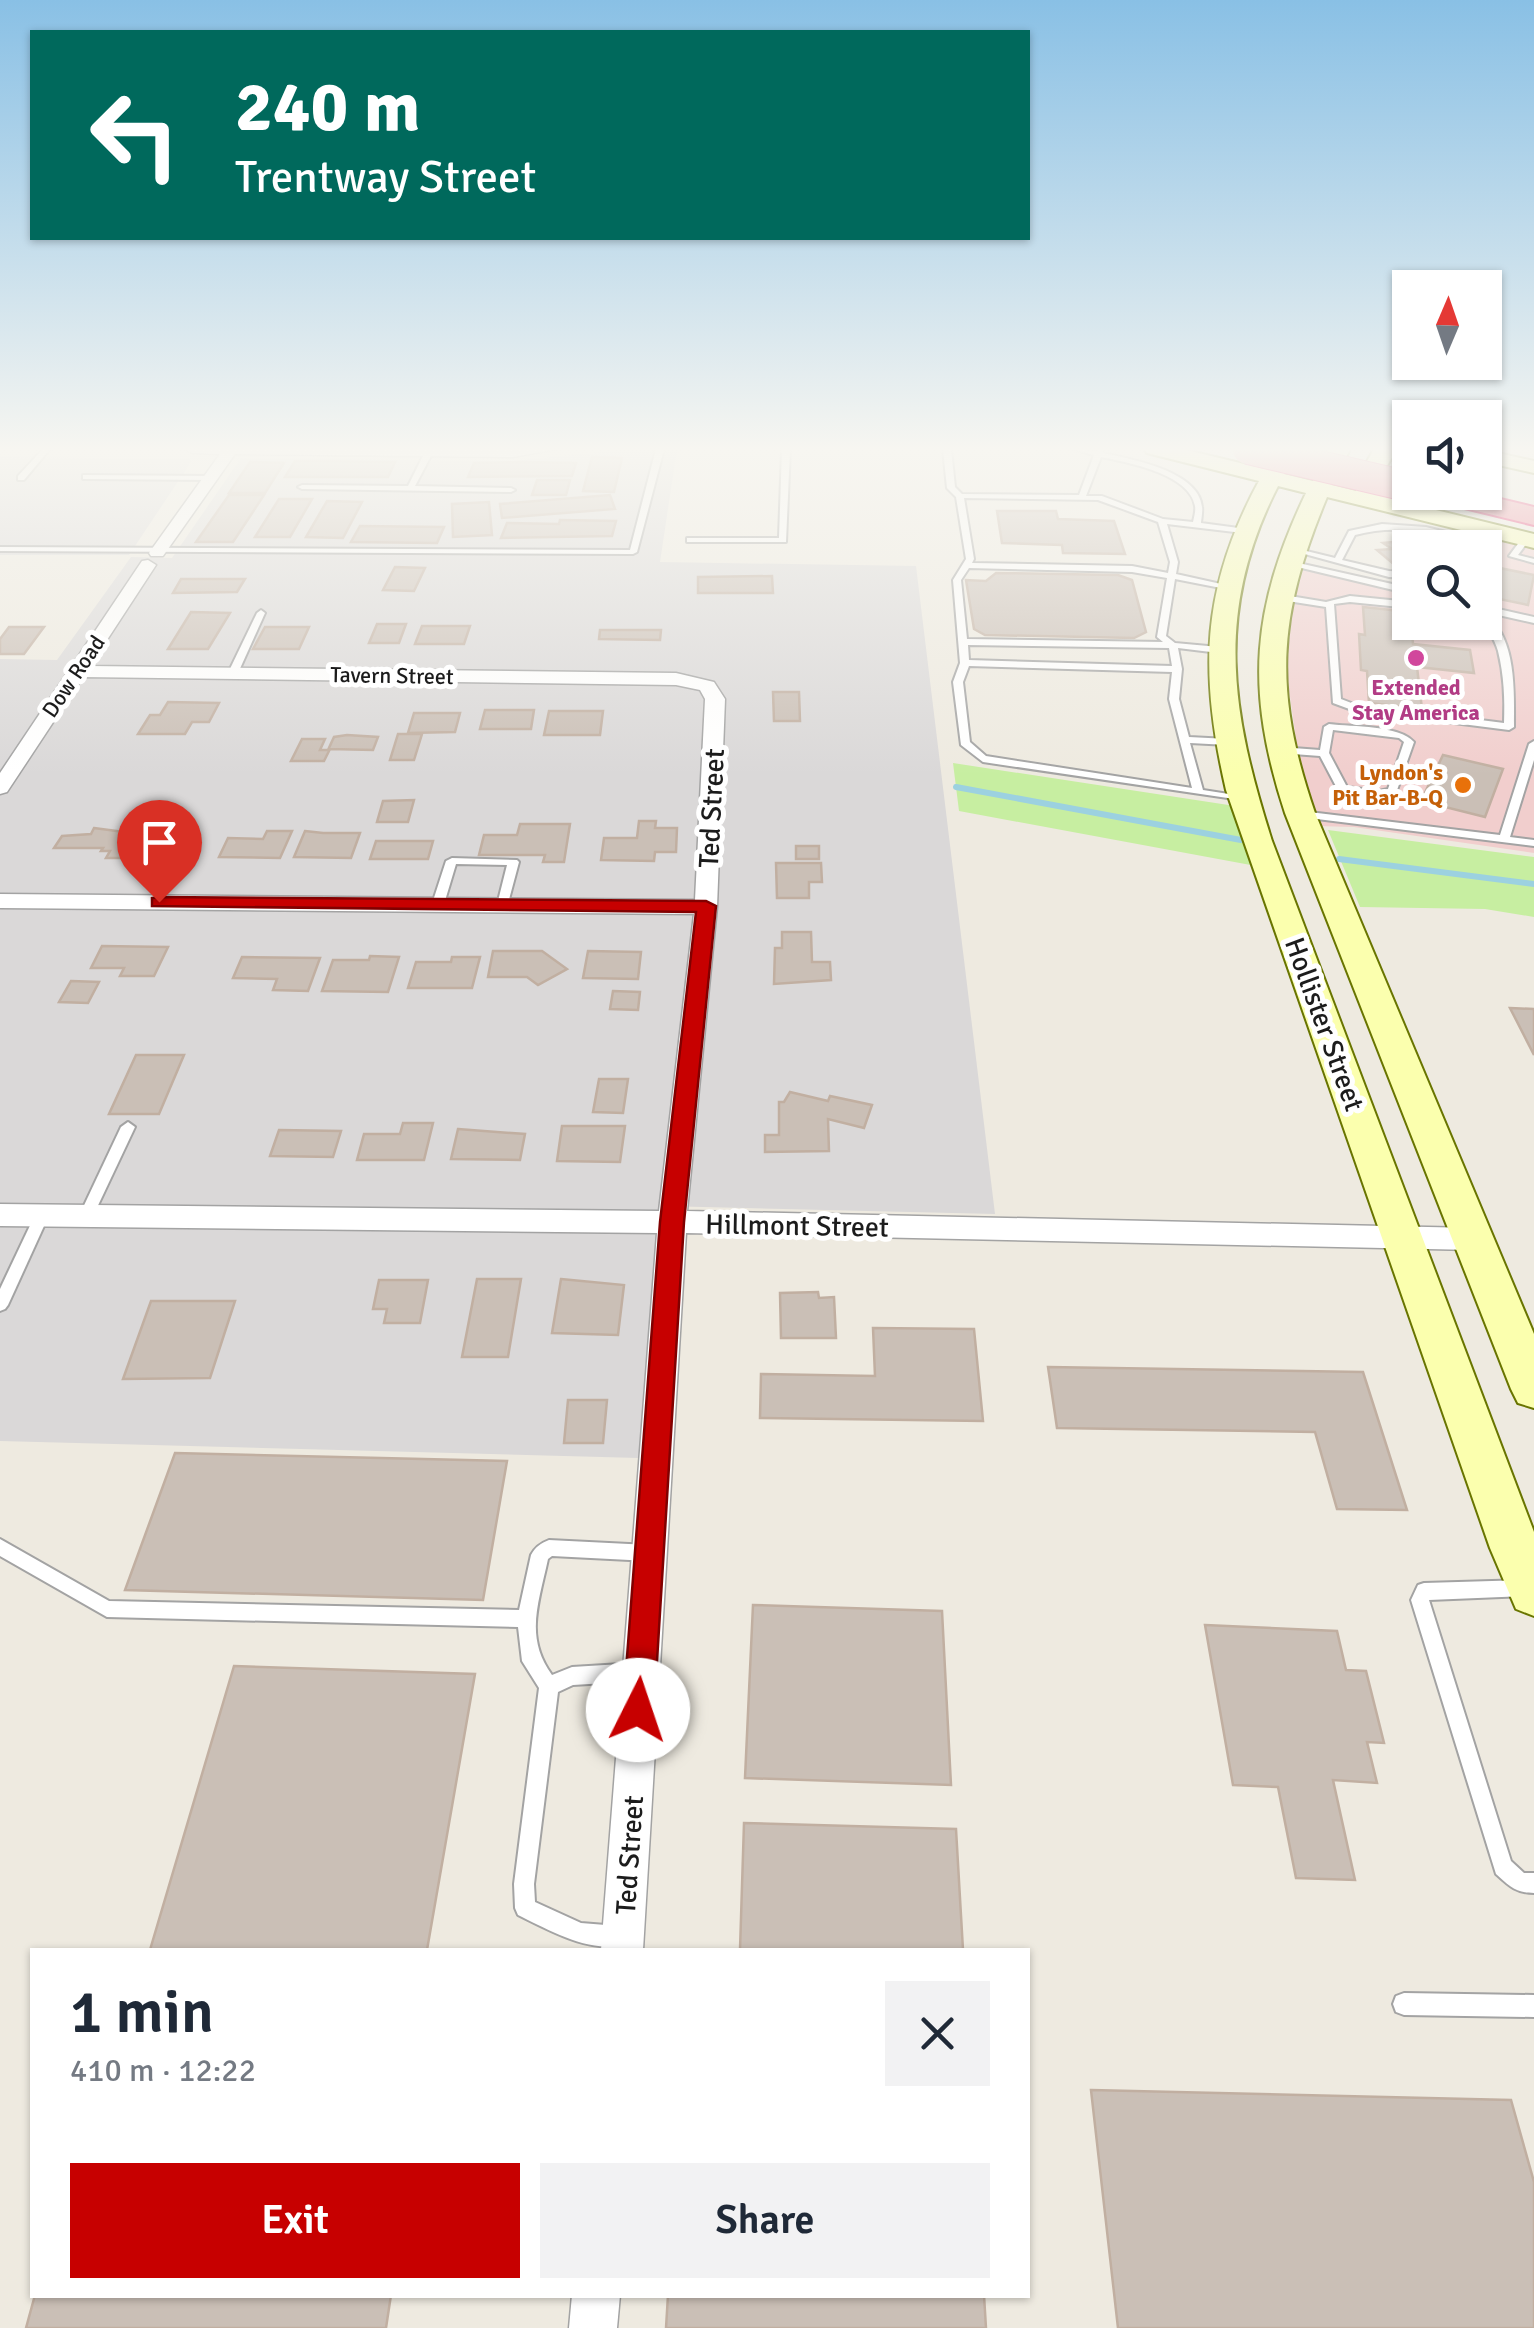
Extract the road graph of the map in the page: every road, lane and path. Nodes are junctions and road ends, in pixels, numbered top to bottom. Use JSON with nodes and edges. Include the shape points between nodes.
{"nodes":[{"id":1,"x":148,"y":558,"type":"edge"},
{"id":2,"x":970,"y":558,"type":"edge"},
{"id":3,"x":1173,"y":558,"type":"edge"},
{"id":4,"x":1235,"y":558,"type":"edge"},
{"id":5,"x":1290,"y":558,"type":"edge"},
{"id":6,"x":1296,"y":558,"type":"edge"},
{"id":7,"x":1331,"y":558,"type":"edge"},
{"id":8,"x":1340,"y":558,"type":"joint"},
{"id":9,"x":968,"y":566,"type":"junction"},
{"id":10,"x":1392,"y":573,"type":"edge"},
{"id":11,"x":1172,"y":577,"type":"junction"},
{"id":12,"x":1380,"y":584,"type":"junction"},
{"id":13,"x":1226,"y":586,"type":"junction"},
{"id":14,"x":1392,"y":587,"type":"edge"},
{"id":15,"x":1277,"y":597,"type":"junction"},
{"id":16,"x":1377,"y":602,"type":"junction"},
{"id":17,"x":1392,"y":603,"type":"edge"},
{"id":18,"x":1330,"y":605,"type":"junction"},
{"id":19,"x":261,"y":612,"type":"dead end"},
{"id":20,"x":1502,"y":613,"type":"edge"},
{"id":21,"x":1534,"y":620,"type":"edge"},
{"id":22,"x":1499,"y":640,"type":"edge"},
{"id":23,"x":963,"y":642,"type":"junction"},
{"id":24,"x":1172,"y":645,"type":"junction"},
{"id":25,"x":1219,"y":650,"type":"junction"},
{"id":26,"x":965,"y":664,"type":"junction"},
{"id":27,"x":1177,"y":669,"type":"junction"},
{"id":28,"x":76,"y":672,"type":"junction"},
{"id":29,"x":233,"y":673,"type":"junction"},
{"id":30,"x":707,"y":686,"type":"joint"},
{"id":31,"x":1185,"y":740,"type":"junction"},
{"id":32,"x":1228,"y":742,"type":"junction"},
{"id":33,"x":1534,"y":744,"type":"edge"},
{"id":34,"x":1279,"y":750,"type":"junction"},
{"id":35,"x":1324,"y":753,"type":"junction"},
{"id":36,"x":0,"y":788,"type":"edge"},
{"id":37,"x":1198,"y":792,"type":"junction"},
{"id":38,"x":1244,"y":799,"type":"junction"},
{"id":39,"x":1300,"y":814,"type":"junction"},
{"id":40,"x":1504,"y":839,"type":"junction"},
{"id":41,"x":1534,"y":844,"type":"edge"},
{"id":42,"x":0,"y":901,"type":"edge"},
{"id":43,"x":438,"y":904,"type":"junction"},
{"id":44,"x":503,"y":905,"type":"junction"},
{"id":45,"x":706,"y":906,"type":"junction"},
{"id":46,"x":128,"y":1126,"type":"dead end"},
{"id":47,"x":0,"y":1215,"type":"edge"},
{"id":48,"x":42,"y":1215,"type":"junction"},
{"id":49,"x":86,"y":1216,"type":"junction"},
{"id":50,"x":672,"y":1222,"type":"junction"},
{"id":51,"x":1404,"y":1238,"type":"junction"},
{"id":52,"x":1473,"y":1239,"type":"junction"},
{"id":53,"x":0,"y":1305,"type":"edge"},
{"id":54,"x":1523,"y":1334,"type":"edge"},
{"id":55,"x":1534,"y":1388,"type":"edge"},
{"id":56,"x":0,"y":1548,"type":"edge"},
{"id":57,"x":650,"y":1553,"type":"junction"},
{"id":58,"x":1533,"y":1590,"type":"edge"},
{"id":59,"x":526,"y":1619,"type":"junction"},
{"id":60,"x":641,"y":1672,"type":"junction"},
{"id":61,"x":548,"y":1686,"type":"junction"},
{"id":62,"x":1534,"y":1883,"type":"edge"},
{"id":63,"x":623,"y":1943,"type":"edge"},
{"id":64,"x":1404,"y":2004,"type":"dead end"},
{"id":65,"x":1534,"y":2006,"type":"edge"},
{"id":66,"x":596,"y":2298,"type":"edge"},
{"id":67,"x":593,"y":2328,"type":"edge"}],
"edges":[{"from":1,"to":28,"type":"street","name":"Dow Road"},
{"from":2,"to":9,"type":"lane"},
{"from":3,"to":11,"type":"lane"},
{"from":4,"to":13,"type":"main road","name":"Hollister Street"},
{"from":5,"to":15,"type":"main road","name":"Hollister Street"},
{"from":6,"to":12,"type":"lane"},
{"from":7,"to":8,"type":"lane"},
{"from":8,"to":10,"type":"lane"},
{"from":9,"to":11,"type":"lane","via":[[1113,568]]},
{"from":9,"to":23,"type":"lane","via":[[957,580]]},
{"from":11,"to":13,"type":"lane"},
{"from":11,"to":24,"type":"lane","via":[[1162,637]]},
{"from":12,"to":14,"type":"lane"},
{"from":12,"to":16,"type":"lane"},
{"from":13,"to":15,"type":"main road"},
{"from":13,"to":25,"type":"main road","name":"Hollister Street"},
{"from":15,"to":18,"type":"lane"},
{"from":15,"to":34,"type":"main road","name":"Hollister Street","via":[[1268,666]]},
{"from":16,"to":17,"type":"lane"},
{"from":16,"to":18,"type":"lane"},
{"from":18,"to":22,"type":"lane","via":[[1336,701],[1352,707],[1510,727]]},
{"from":19,"to":29,"type":"lane"},
{"from":20,"to":21,"type":"lane"},
{"from":23,"to":24,"type":"lane"},
{"from":23,"to":26,"type":"lane"},
{"from":24,"to":25,"type":"lane"},
{"from":24,"to":27,"type":"lane"},
{"from":25,"to":32,"type":"main road","name":"Hollister Street"},
{"from":26,"to":27,"type":"lane"},
{"from":26,"to":37,"type":"lane","via":[[958,682],[965,743],[983,759]]},
{"from":27,"to":31,"type":"lane","via":[[1174,699]]},
{"from":28,"to":29,"type":"street","name":"Tavern Street"},
{"from":28,"to":36,"type":"street","name":"Dow Road"},
{"from":29,"to":30,"type":"street","name":"Tavern Street","via":[[676,679]]},
{"from":30,"to":45,"type":"street","name":"Ted Street","via":[[716,699]]},
{"from":31,"to":32,"type":"lane"},
{"from":31,"to":37,"type":"lane"},
{"from":32,"to":38,"type":"main road","name":"Hollister Street"},
{"from":33,"to":40,"type":"lane"},
{"from":34,"to":35,"type":"lane"},
{"from":34,"to":39,"type":"main road","name":"Hollister Street"},
{"from":35,"to":35,"type":"lane","via":[[1329,727],[1402,735],[1409,742],[1392,790],[1379,794],[1343,790]]},
{"from":37,"to":38,"type":"lane"},
{"from":38,"to":51,"type":"main road","name":"Hollister Street"},
{"from":39,"to":40,"type":"lane"},
{"from":39,"to":52,"type":"main road","name":"Hollister Street"},
{"from":40,"to":41,"type":"lane"},
{"from":42,"to":43,"type":"street"},
{"from":43,"to":44,"type":"street"},
{"from":43,"to":44,"type":"lane","via":[[452,860],[513,862]]},
{"from":44,"to":45,"type":"street"},
{"from":45,"to":50,"type":"street","name":"Ted Street"},
{"from":46,"to":49,"type":"lane"},
{"from":47,"to":48,"type":"street","name":"Hillmont Street"},
{"from":48,"to":49,"type":"street","name":"Hillmont Street"},
{"from":48,"to":53,"type":"lane"},
{"from":49,"to":50,"type":"street","name":"Hillmont Street"},
{"from":50,"to":51,"type":"street","name":"Hillmont Street"},
{"from":50,"to":57,"type":"street","name":"Ted Street"},
{"from":51,"to":52,"type":"street","name":"Hillmont Street"},
{"from":51,"to":58,"type":"main road","name":"Hollister Street"},
{"from":52,"to":54,"type":"main road","name":"Hollister Street"},
{"from":54,"to":55,"type":"main road","name":"Hollister Street"},
{"from":56,"to":59,"type":"lane","via":[[107,1609]]},
{"from":57,"to":59,"type":"lane","via":[[550,1548],[540,1555]]},
{"from":57,"to":60,"type":"street","name":"Ted Street"},
{"from":58,"to":62,"type":"lane","via":[[1424,1590],[1420,1600],[1503,1868],[1520,1882]]},
{"from":59,"to":61,"type":"lane","via":[[531,1661]]},
{"from":60,"to":61,"type":"lane","via":[[572,1676]]},
{"from":60,"to":63,"type":"street","name":"Ted Street"},
{"from":61,"to":63,"type":"lane","via":[[525,1908]]},
{"from":64,"to":65,"type":"lane"},
{"from":66,"to":67,"type":"street"}]}
